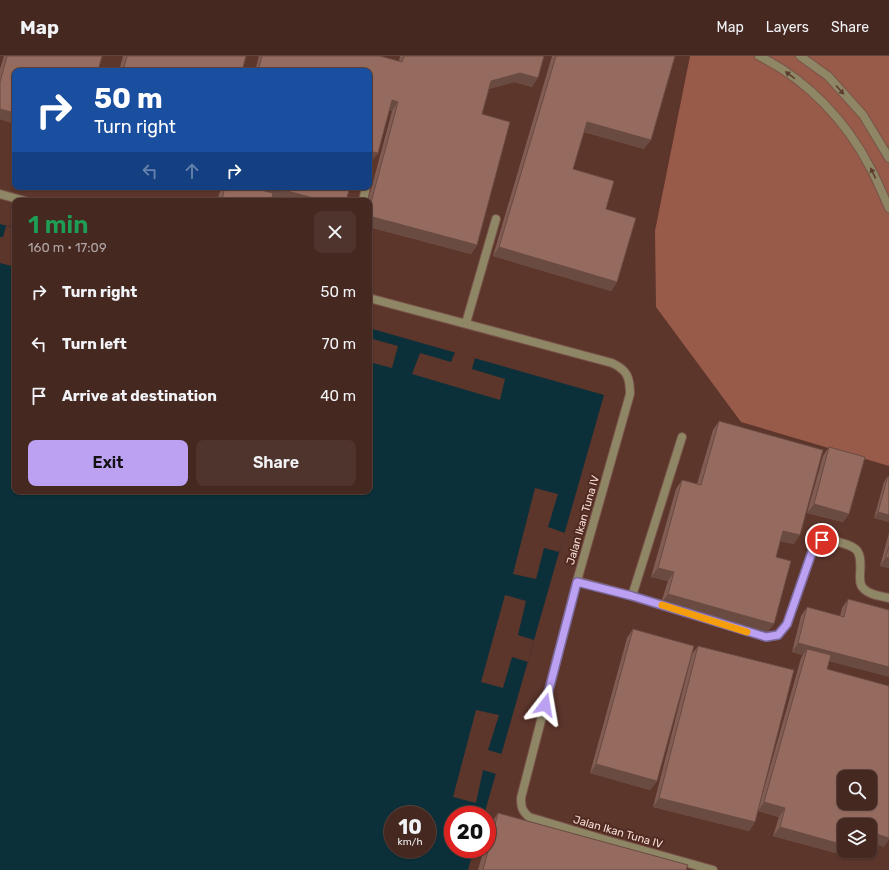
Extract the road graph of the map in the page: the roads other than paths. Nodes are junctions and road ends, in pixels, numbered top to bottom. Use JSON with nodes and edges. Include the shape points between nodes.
{"nodes":[{"id":1,"x":760,"y":56,"type":"edge"},
{"id":2,"x":800,"y":56,"type":"edge"},
{"id":3,"x":889,"y":158,"type":"edge"},
{"id":4,"x":0,"y":194,"type":"edge"},
{"id":5,"x":14,"y":198,"type":"edge"},
{"id":6,"x":889,"y":208,"type":"edge"},
{"id":7,"x":496,"y":219,"type":"dead end"},
{"id":8,"x":372,"y":299,"type":"edge"},
{"id":9,"x":466,"y":323,"type":"junction"},
{"id":10,"x":682,"y":437,"type":"dead end"},
{"id":11,"x":577,"y":582,"type":"junction"},
{"id":12,"x":632,"y":596,"type":"junction"},
{"id":13,"x":889,"y":598,"type":"edge"},
{"id":14,"x":712,"y":870,"type":"edge"}],
"edges":[{"from":6,"to":1,"type":"lane","one_way":true,"via":[[871,169],[846,128],[813,92],[774,63]]},
{"from":2,"to":3,"type":"lane","one_way":true,"via":[[828,76],[863,115]]},
{"from":4,"to":5,"type":"lane"},
{"from":7,"to":9,"type":"lane"},
{"from":8,"to":9,"type":"lane","name":"Jalan Ikan Tuna IV"},
{"from":9,"to":11,"type":"lane","name":"Jalan Ikan Tuna IV","via":[[612,363],[621,367],[627,374],[630,394]]},
{"from":10,"to":12,"type":"lane"},
{"from":11,"to":12,"type":"lane"},
{"from":11,"to":14,"type":"lane","name":"Jalan Ikan Tuna IV","via":[[521,798],[522,809],[529,817]]},
{"from":12,"to":13,"type":"lane","via":[[766,637],[778,635],[787,624],[813,549],[817,543],[827,539],[847,544],[857,550],[861,559],[862,588]]}]}
